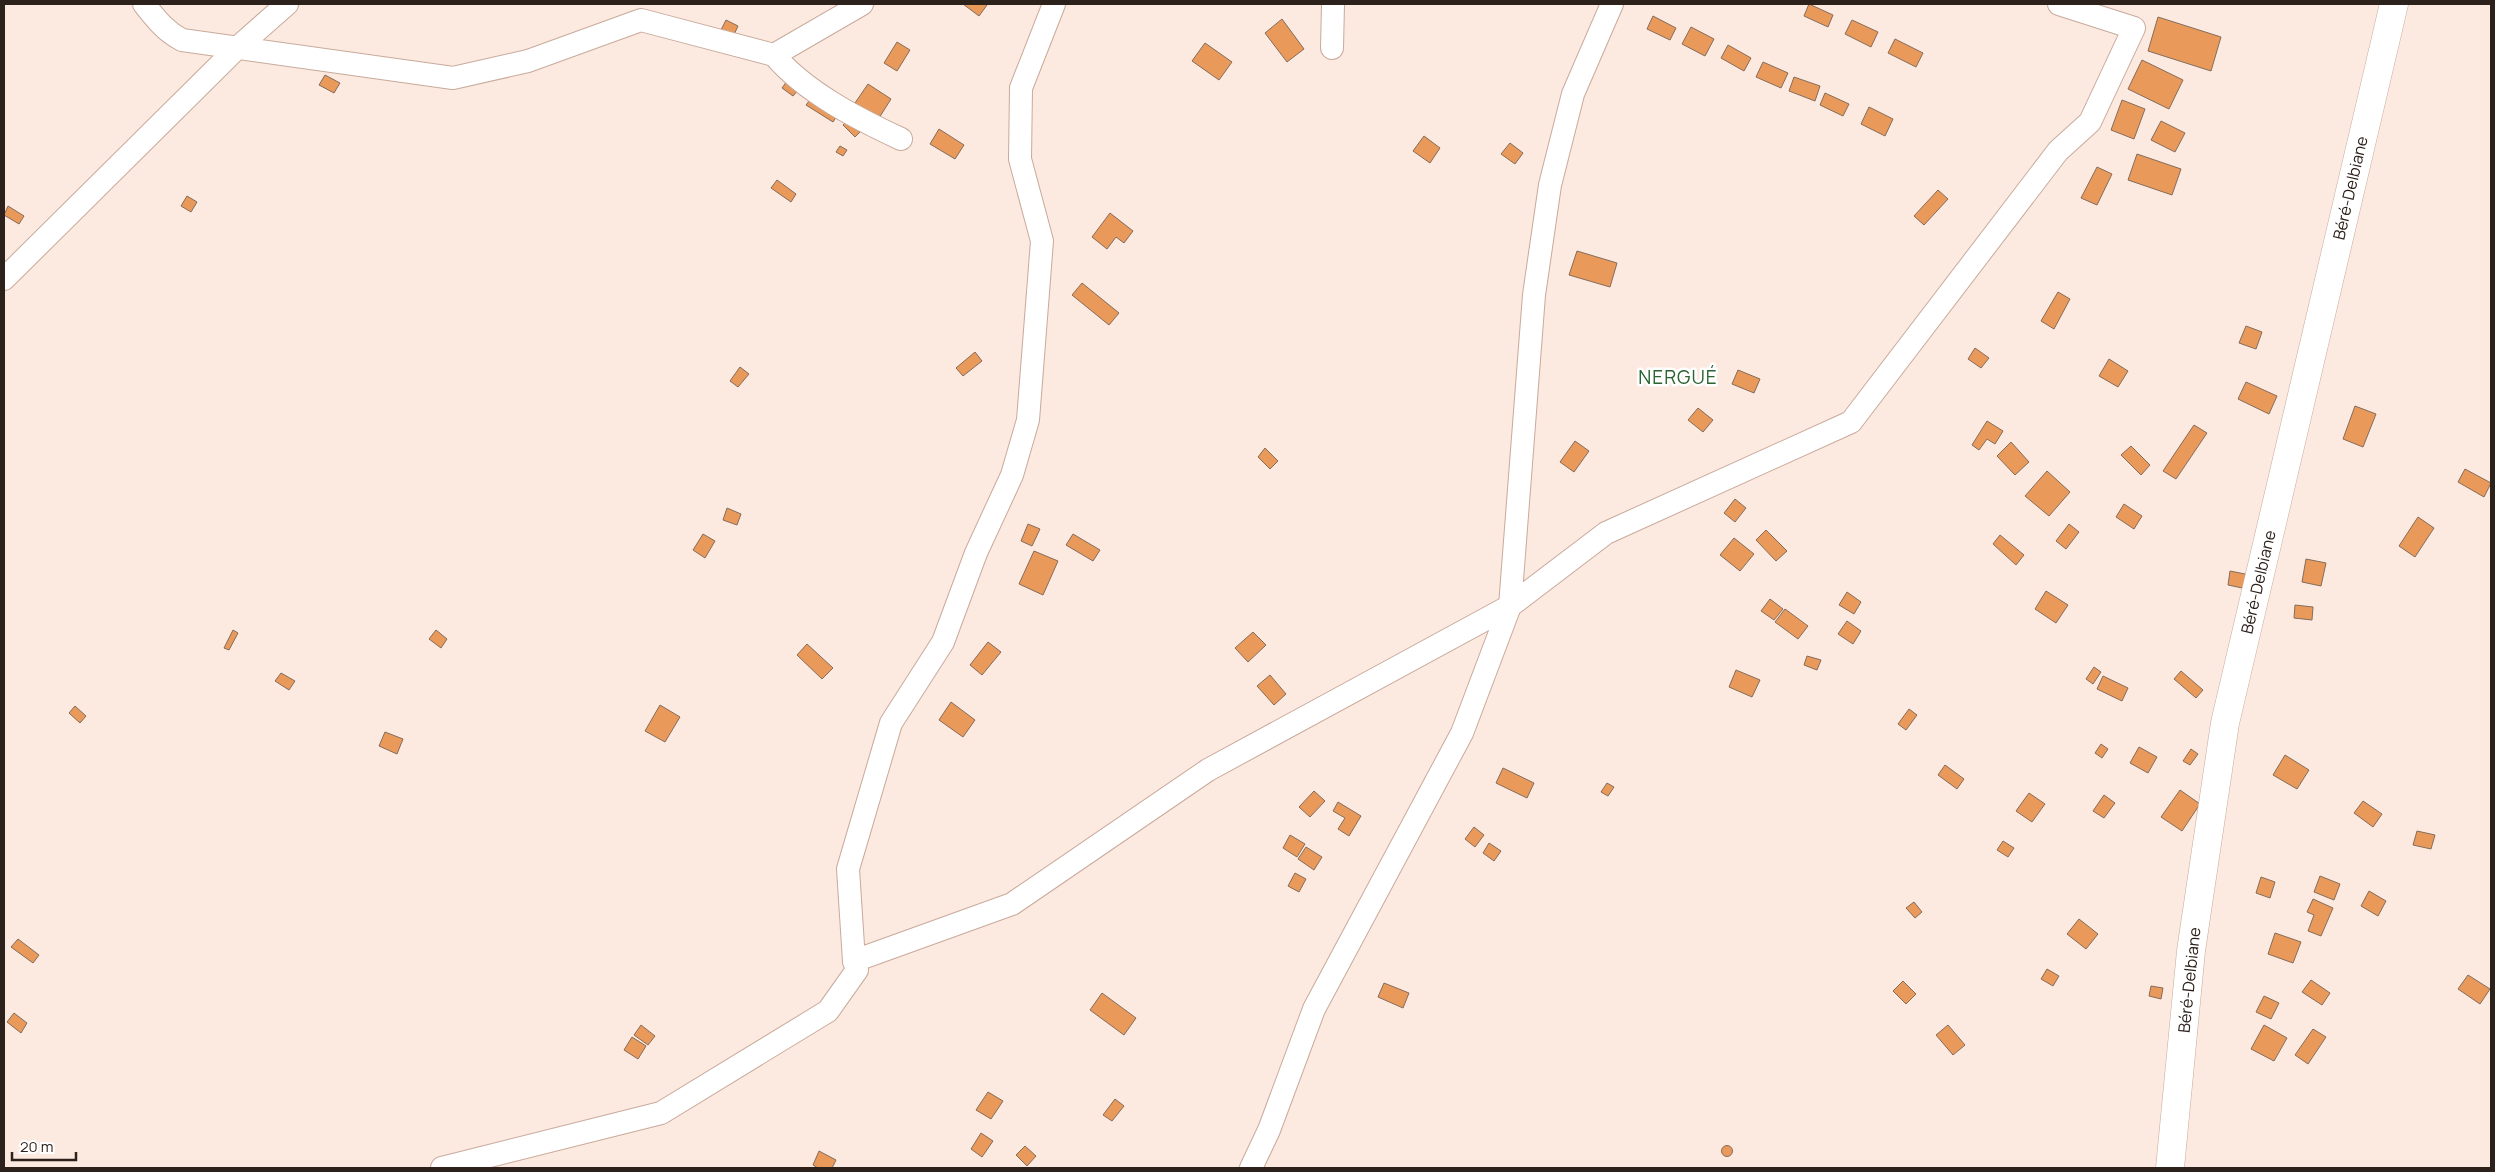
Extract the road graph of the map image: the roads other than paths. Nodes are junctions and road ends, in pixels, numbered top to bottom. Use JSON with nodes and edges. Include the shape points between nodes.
{"nodes":[{"id":1,"x":144,"y":4,"type":"edge"},
{"id":2,"x":286,"y":4,"type":"edge"},
{"id":3,"x":862,"y":4,"type":"edge"},
{"id":4,"x":1054,"y":4,"type":"edge"},
{"id":5,"x":1333,"y":4,"type":"edge"},
{"id":6,"x":1612,"y":4,"type":"edge"},
{"id":7,"x":2059,"y":4,"type":"edge"},
{"id":8,"x":2394,"y":4,"type":"edge"},
{"id":9,"x":636,"y":12,"type":"edge"},
{"id":10,"x":1332,"y":48,"type":"dead end"},
{"id":11,"x":236,"y":49,"type":"junction"},
{"id":12,"x":774,"y":55,"type":"junction"},
{"id":13,"x":902,"y":139,"type":"dead end"},
{"id":14,"x":4,"y":279,"type":"edge"},
{"id":15,"x":1510,"y":606,"type":"junction"},
{"id":16,"x":854,"y":961,"type":"junction"},
{"id":17,"x":442,"y":1168,"type":"edge"},
{"id":18,"x":1251,"y":1168,"type":"edge"},
{"id":19,"x":2170,"y":1168,"type":"edge"}],
"edges":[{"from":1,"to":11,"type":"street","via":[[160,25],[182,40]]},
{"from":2,"to":11,"type":"street"},
{"from":3,"to":12,"type":"street"},
{"from":4,"to":16,"type":"street","via":[[1022,88],[1020,159],[1042,241],[1028,420],[1012,475],[976,553],[944,642],[892,723],[848,869]]},
{"from":5,"to":10,"type":"street"},
{"from":6,"to":15,"type":"street","via":[[1573,94],[1550,185],[1534,296]]},
{"from":7,"to":15,"type":"street","via":[[2134,28],[2090,122],[2058,151],[1851,422],[1606,534]]},
{"from":8,"to":19,"type":"street","name":"Béré-Delbiane","via":[[2225,723],[2191,951]]},
{"from":9,"to":11,"type":"street","via":[[528,61],[452,78]]},
{"from":9,"to":12,"type":"street"},
{"from":11,"to":14,"type":"street"},
{"from":12,"to":13,"type":"street","via":[[788,71],[860,120]]},
{"from":15,"to":16,"type":"street","via":[[1208,770],[1012,904]]},
{"from":15,"to":18,"type":"street","via":[[1462,733],[1314,1010],[1269,1130]]},
{"from":16,"to":17,"type":"street","via":[[857,970],[828,1011],[661,1113]]}]}
